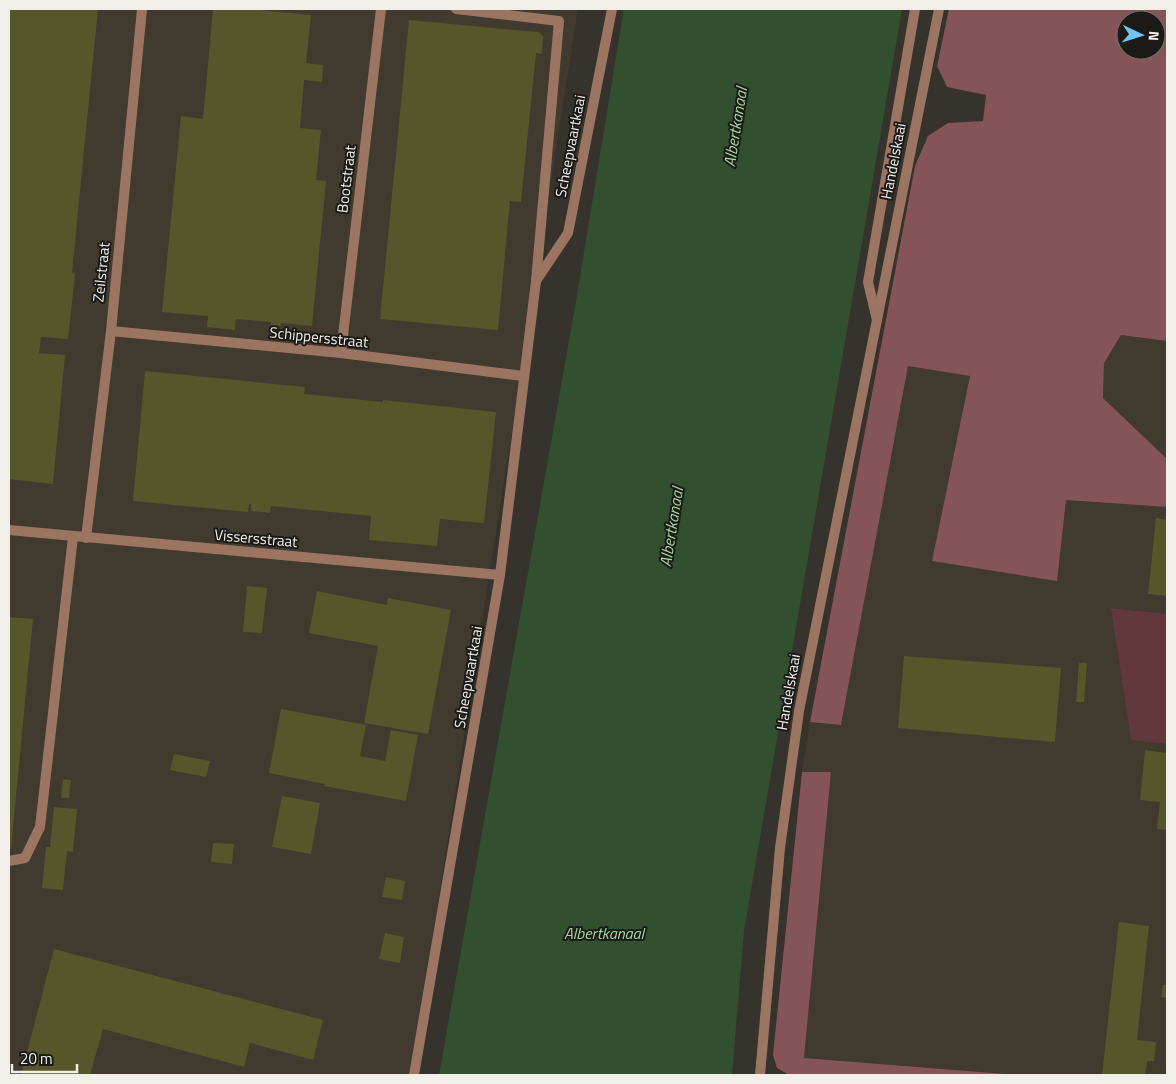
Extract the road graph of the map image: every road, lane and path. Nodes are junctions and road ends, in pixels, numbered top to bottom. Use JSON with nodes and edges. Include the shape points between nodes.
{"nodes":[{"id":1,"x":142,"y":9,"type":"edge"},
{"id":2,"x":381,"y":9,"type":"edge"},
{"id":3,"x":456,"y":9,"type":"edge"},
{"id":4,"x":612,"y":9,"type":"edge"},
{"id":5,"x":915,"y":9,"type":"edge"},
{"id":6,"x":939,"y":9,"type":"edge"},
{"id":7,"x":536,"y":281,"type":"junction"},
{"id":8,"x":877,"y":320,"type":"junction"},
{"id":9,"x":111,"y":331,"type":"junction"},
{"id":10,"x":341,"y":353,"type":"junction"},
{"id":11,"x":523,"y":376,"type":"junction"},
{"id":12,"x":9,"y":530,"type":"edge"},
{"id":13,"x":73,"y":536,"type":"junction"},
{"id":14,"x":86,"y":538,"type":"junction"},
{"id":15,"x":500,"y":575,"type":"junction"},
{"id":16,"x":9,"y":861,"type":"edge"},
{"id":17,"x":414,"y":1075,"type":"edge"},
{"id":18,"x":760,"y":1075,"type":"edge"}],
"edges":[{"from":1,"to":9,"type":"street","name":"Zeilstraat"},
{"from":2,"to":10,"type":"street","name":"Bootstraat"},
{"from":3,"to":7,"type":"street","name":"Scheepvaartkaai","via":[[559,21]]},
{"from":4,"to":7,"type":"street","name":"Scheepvaartkaai","via":[[568,233]]},
{"from":5,"to":8,"type":"street","name":"Handelskaai","via":[[868,282]]},
{"from":6,"to":8,"type":"street","name":"Handelskaai"},
{"from":7,"to":11,"type":"street","name":"Scheepvaartkaai"},
{"from":8,"to":18,"type":"street","name":"Handelskaai","via":[[799,712],[780,848]]},
{"from":9,"to":10,"type":"street","name":"Schippersstraat"},
{"from":9,"to":14,"type":"street","name":"Zeilstraat"},
{"from":10,"to":11,"type":"street","name":"Schippersstraat"},
{"from":11,"to":15,"type":"street","name":"Scheepvaartkaai"},
{"from":12,"to":13,"type":"street","name":"Vissersstraat"},
{"from":13,"to":14,"type":"street","name":"Vissersstraat"},
{"from":13,"to":16,"type":"street","via":[[40,827],[25,858]]},
{"from":14,"to":15,"type":"street","name":"Vissersstraat"},
{"from":15,"to":17,"type":"street","name":"Scheepvaartkaai"}]}
